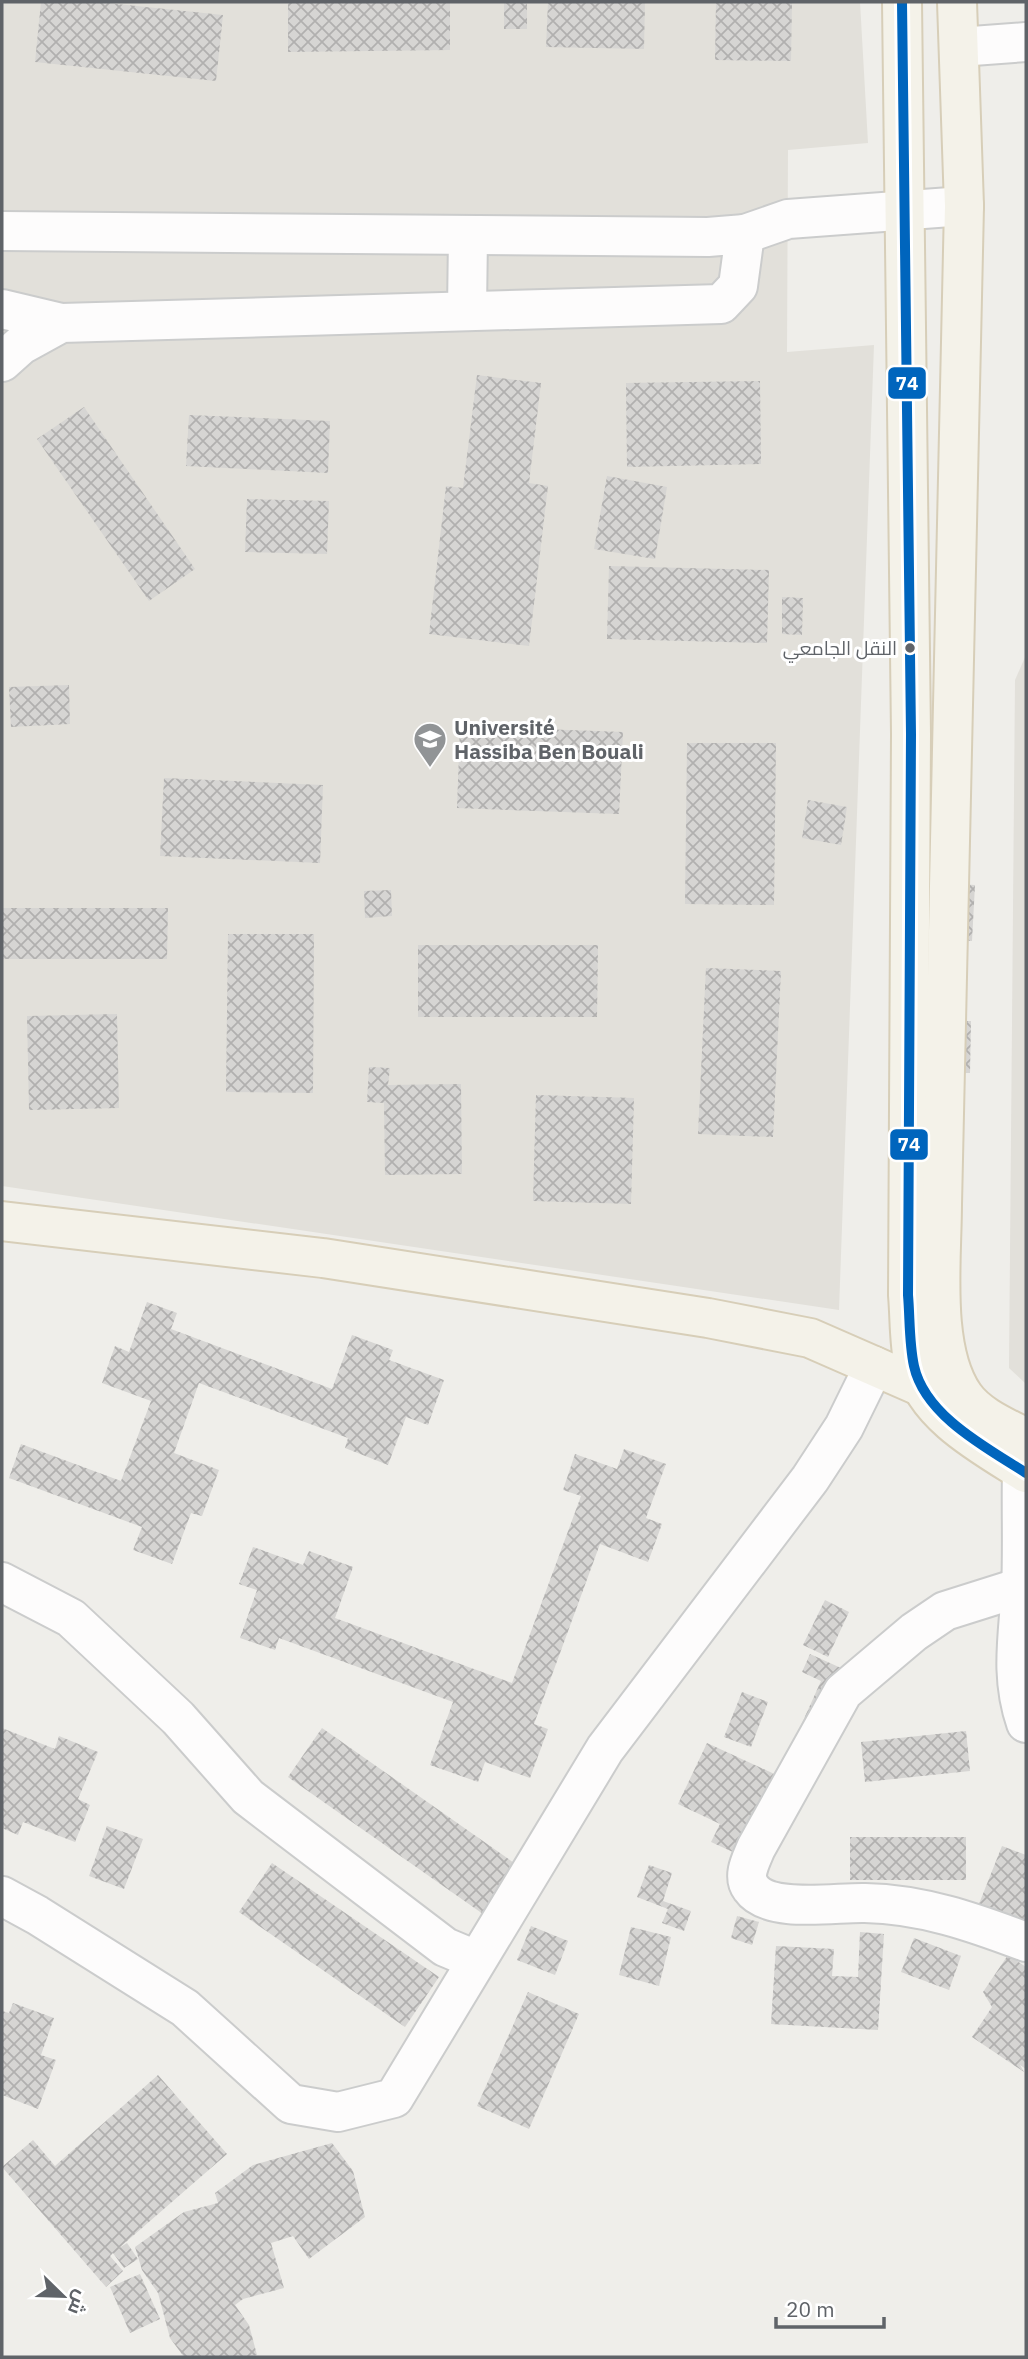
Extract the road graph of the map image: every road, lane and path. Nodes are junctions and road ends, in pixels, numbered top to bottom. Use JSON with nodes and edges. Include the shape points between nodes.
{"nodes":[{"id":1,"x":902,"y":2,"type":"edge"},
{"id":2,"x":957,"y":2,"type":"edge"},
{"id":3,"x":1026,"y":42,"type":"edge"},
{"id":4,"x":958,"y":47,"type":"junction"},
{"id":5,"x":964,"y":206,"type":"junction"},
{"id":6,"x":904,"y":211,"type":"junction"},
{"id":7,"x":2,"y":231,"type":"edge"},
{"id":8,"x":745,"y":234,"type":"junction"},
{"id":9,"x":468,"y":235,"type":"junction"},
{"id":10,"x":2,"y":309,"type":"edge"},
{"id":11,"x":467,"y":311,"type":"junction"},
{"id":12,"x":61,"y":323,"type":"junction"},
{"id":13,"x":2,"y":362,"type":"edge"},
{"id":14,"x":2,"y":1221,"type":"edge"},
{"id":15,"x":874,"y":1366,"type":"junction"},
{"id":16,"x":922,"y":1387,"type":"junction"},
{"id":17,"x":964,"y":1397,"type":"junction"},
{"id":18,"x":1025,"y":1459,"type":"edge"},
{"id":19,"x":2,"y":1582,"type":"edge"},
{"id":20,"x":1024,"y":1588,"type":"edge"},
{"id":21,"x":1026,"y":1723,"type":"edge"},
{"id":22,"x":2,"y":1896,"type":"edge"},
{"id":23,"x":1026,"y":1942,"type":"edge"},
{"id":24,"x":476,"y":1961,"type":"junction"}],
"edges":[{"from":1,"to":6,"type":"main road"},
{"from":2,"to":4,"type":"main road"},
{"from":3,"to":4,"type":"street"},
{"from":4,"to":5,"type":"main road"},
{"from":5,"to":6,"type":"street"},
{"from":5,"to":17,"type":"main road","via":[[942,1333],[950,1368]]},
{"from":6,"to":8,"type":"street","via":[[788,219]]},
{"from":6,"to":16,"type":"main road","via":[[911,734],[908,1295],[914,1367]]},
{"from":7,"to":9,"type":"street"},
{"from":8,"to":9,"type":"street"},
{"from":8,"to":11,"type":"street","via":[[738,286],[721,304]]},
{"from":9,"to":11,"type":"street"},
{"from":10,"to":12,"type":"street"},
{"from":11,"to":12,"type":"street"},
{"from":12,"to":13,"type":"street","via":[[21,345]]},
{"from":14,"to":15,"type":"main road","via":[[323,1258],[708,1318],[810,1338]]},
{"from":15,"to":16,"type":"main road"},
{"from":15,"to":24,"type":"street","via":[[844,1427],[810,1479],[605,1749]]},
{"from":16,"to":17,"type":"main road"},
{"from":16,"to":18,"type":"main road","via":[[946,1418],[990,1451]]},
{"from":17,"to":18,"type":"main road"},
{"from":18,"to":20,"type":"street"},
{"from":19,"to":24,"type":"street","via":[[71,1618],[178,1718],[248,1797],[445,1947]]},
{"from":20,"to":21,"type":"street","via":[[1015,1669]]},
{"from":20,"to":23,"type":"street","via":[[945,1611],[843,1692],[756,1848],[746,1875],[751,1889],[779,1904],[922,1908]]},
{"from":22,"to":24,"type":"street","via":[[185,2008],[291,2104],[338,2112],[394,2098]]}]}
